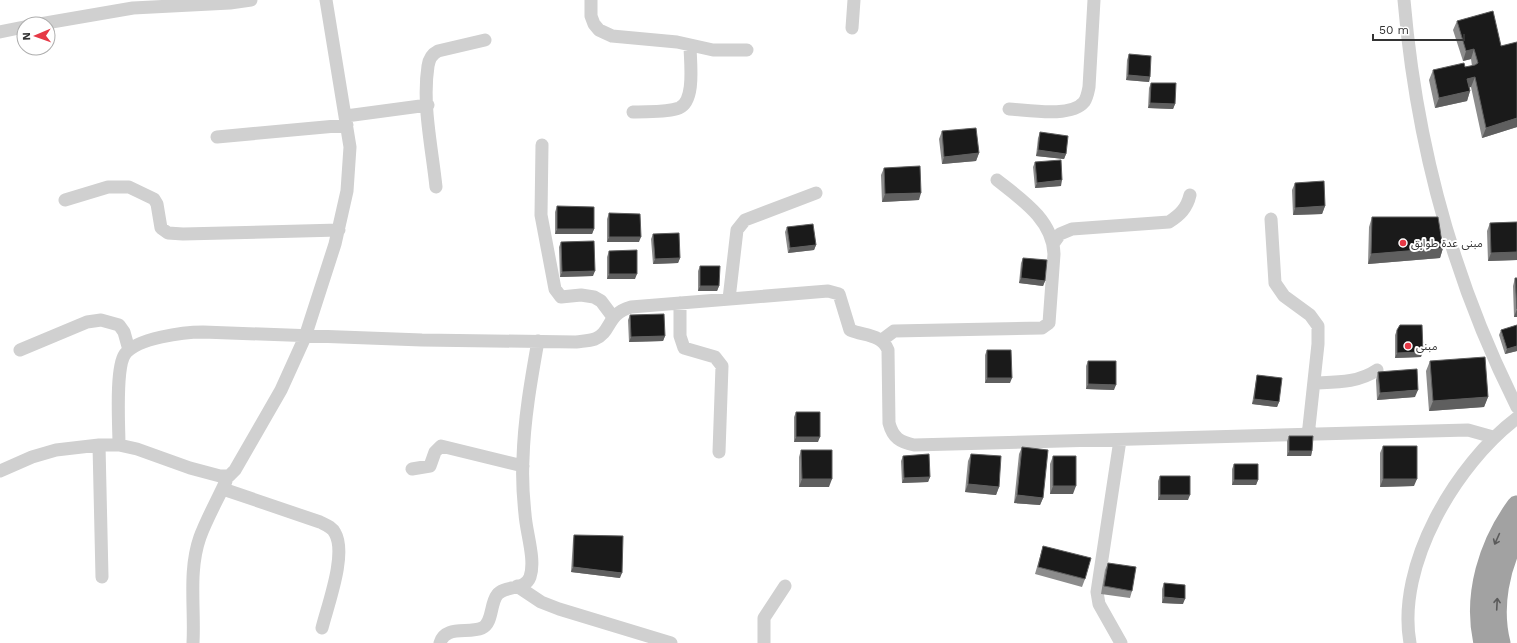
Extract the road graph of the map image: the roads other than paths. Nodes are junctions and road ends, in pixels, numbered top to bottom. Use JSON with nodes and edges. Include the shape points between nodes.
{"nodes":[{"id":1,"x":251,"y":0,"type":"edge"},
{"id":2,"x":326,"y":0,"type":"edge"},
{"id":3,"x":590,"y":0,"type":"edge"},
{"id":4,"x":854,"y":0,"type":"edge"},
{"id":5,"x":1094,"y":0,"type":"edge"},
{"id":6,"x":1404,"y":0,"type":"edge"},
{"id":7,"x":56,"y":21,"type":"edge"},
{"id":8,"x":852,"y":28,"type":"dead end"},
{"id":9,"x":16,"y":29,"type":"edge"},
{"id":10,"x":0,"y":32,"type":"edge"},
{"id":11,"x":485,"y":40,"type":"dead end"},
{"id":12,"x":690,"y":45,"type":"junction"},
{"id":13,"x":747,"y":50,"type":"dead end"},
{"id":14,"x":428,"y":105,"type":"junction"},
{"id":15,"x":1009,"y":109,"type":"dead end"},
{"id":16,"x":633,"y":112,"type":"dead end"},
{"id":17,"x":346,"y":121,"type":"junction"},
{"id":18,"x":217,"y":137,"type":"dead end"},
{"id":19,"x":542,"y":145,"type":"dead end"},
{"id":20,"x":997,"y":180,"type":"dead end"},
{"id":21,"x":436,"y":186,"type":"dead end"},
{"id":22,"x":816,"y":193,"type":"dead end"},
{"id":23,"x":1190,"y":195,"type":"dead end"},
{"id":24,"x":66,"y":200,"type":"dead end"},
{"id":25,"x":1271,"y":219,"type":"dead end"},
{"id":26,"x":339,"y":230,"type":"junction"},
{"id":27,"x":1053,"y":244,"type":"junction"},
{"id":28,"x":729,"y":299,"type":"junction"},
{"id":29,"x":680,"y":303,"type":"junction"},
{"id":30,"x":613,"y":318,"type":"junction"},
{"id":31,"x":305,"y":337,"type":"junction"},
{"id":32,"x":882,"y":340,"type":"junction"},
{"id":33,"x":538,"y":341,"type":"junction"},
{"id":34,"x":20,"y":350,"type":"dead end"},
{"id":35,"x":129,"y":350,"type":"junction"},
{"id":36,"x":1377,"y":370,"type":"dead end"},
{"id":37,"x":1314,"y":383,"type":"junction"},
{"id":38,"x":1517,"y":407,"type":"edge"},
{"id":39,"x":1517,"y":418,"type":"edge"},
{"id":40,"x":1308,"y":436,"type":"junction"},
{"id":41,"x":1493,"y":437,"type":"junction"},
{"id":42,"x":1120,"y":440,"type":"junction"},
{"id":43,"x":99,"y":445,"type":"junction"},
{"id":44,"x":119,"y":445,"type":"junction"},
{"id":45,"x":719,"y":452,"type":"dead end"},
{"id":46,"x":523,"y":466,"type":"junction"},
{"id":47,"x":412,"y":469,"type":"dead end"},
{"id":48,"x":0,"y":470,"type":"edge"},
{"id":49,"x":229,"y":476,"type":"junction"},
{"id":50,"x":223,"y":489,"type":"junction"},
{"id":51,"x":1517,"y":506,"type":"edge"},
{"id":52,"x":1517,"y":534,"type":"edge"},
{"id":53,"x":102,"y":577,"type":"dead end"},
{"id":54,"x":517,"y":586,"type":"junction"},
{"id":55,"x":785,"y":586,"type":"dead end"},
{"id":56,"x":322,"y":628,"type":"dead end"},
{"id":57,"x":193,"y":643,"type":"edge"},
{"id":58,"x":440,"y":643,"type":"edge"},
{"id":59,"x":671,"y":643,"type":"edge"},
{"id":60,"x":764,"y":643,"type":"edge"},
{"id":61,"x":1121,"y":643,"type":"edge"},
{"id":62,"x":1410,"y":643,"type":"edge"},
{"id":63,"x":1484,"y":643,"type":"edge"},
{"id":64,"x":1500,"y":643,"type":"edge"}],
"edges":[{"from":1,"to":7,"type":"street","via":[[133,8]]},
{"from":2,"to":17,"type":"street"},
{"from":3,"to":12,"type":"street","via":[[594,24],[599,30],[612,36]]},
{"from":4,"to":8,"type":"street"},
{"from":5,"to":15,"type":"street","via":[[1089,87],[1085,101],[1078,107],[1061,112]]},
{"from":6,"to":38,"type":"street","via":[[1414,90],[1436,196],[1470,301],[1499,372]]},
{"from":9,"to":10,"type":"street"},
{"from":11,"to":14,"type":"street","via":[[433,53],[428,65]]},
{"from":12,"to":13,"type":"street","via":[[713,50]]},
{"from":12,"to":16,"type":"street","via":[[690,96],[684,105],[670,110]]},
{"from":14,"to":17,"type":"street"},
{"from":14,"to":21,"type":"street"},
{"from":17,"to":18,"type":"street"},
{"from":17,"to":26,"type":"street","via":[[350,147],[349,168]]},
{"from":19,"to":30,"type":"street","via":[[541,215],[555,289],[561,297],[588,296],[598,299]]},
{"from":20,"to":27,"type":"street","via":[[1034,209]]},
{"from":22,"to":28,"type":"street","via":[[740,224],[735,238]]},
{"from":23,"to":27,"type":"street","via":[[1186,209],[1169,222],[1072,229],[1060,234]]},
{"from":24,"to":26,"type":"street","via":[[108,187],[129,187],[154,200],[161,228],[168,233]]},
{"from":25,"to":37,"type":"street","via":[[1275,283],[1284,296],[1310,315],[1318,326]]},
{"from":26,"to":31,"type":"street"},
{"from":27,"to":32,"type":"street","via":[[1050,316],[1046,326],[894,330]]},
{"from":28,"to":29,"type":"street"},
{"from":28,"to":32,"type":"street","via":[[834,291],[839,294],[850,330]]},
{"from":29,"to":30,"type":"street","via":[[631,307],[621,310]]},
{"from":29,"to":45,"type":"street","via":[[680,336],[684,348],[715,357],[722,366]]},
{"from":30,"to":33,"type":"street","via":[[601,335],[590,341]]},
{"from":31,"to":33,"type":"street"},
{"from":31,"to":35,"type":"street","via":[[178,333]]},
{"from":31,"to":49,"type":"street","via":[[281,390]]},
{"from":32,"to":42,"type":"street","via":[[888,350],[889,423],[892,434],[905,443],[921,445]]},
{"from":33,"to":46,"type":"street","via":[[525,432]]},
{"from":34,"to":35,"type":"street","via":[[87,322],[101,320],[119,325],[124,332]]},
{"from":35,"to":44,"type":"street","via":[[124,356],[120,374]]},
{"from":36,"to":37,"type":"street","via":[[1366,378]]},
{"from":37,"to":40,"type":"street"},
{"from":39,"to":41,"type":"street"},
{"from":40,"to":41,"type":"street","via":[[1468,430]]},
{"from":40,"to":42,"type":"street"},
{"from":41,"to":62,"type":"street","via":[[1458,478],[1429,534],[1409,590],[1407,618]]},
{"from":42,"to":61,"type":"street","via":[[1097,592],[1099,604]]},
{"from":43,"to":44,"type":"street"},
{"from":43,"to":48,"type":"street","via":[[56,450]]},
{"from":43,"to":53,"type":"street"},
{"from":44,"to":49,"type":"street","via":[[204,472]]},
{"from":46,"to":47,"type":"street","via":[[441,446],[435,452],[430,466]]},
{"from":46,"to":54,"type":"street","via":[[525,514],[532,568],[528,582]]},
{"from":49,"to":50,"type":"street"},
{"from":50,"to":56,"type":"street","via":[[320,522],[335,532],[339,560]]},
{"from":50,"to":57,"type":"street","via":[[200,537],[196,557],[193,578]]},
{"from":51,"to":63,"type":"highway","one_way":true,"via":[[1501,530],[1484,578],[1480,607]]},
{"from":64,"to":52,"type":"highway","one_way":true,"via":[[1496,616],[1499,585],[1507,555]]},
{"from":54,"to":58,"type":"street","via":[[496,596],[488,622],[483,628],[446,633]]},
{"from":54,"to":59,"type":"street","via":[[541,602],[559,609]]},
{"from":55,"to":60,"type":"street","via":[[764,618]]}]}
